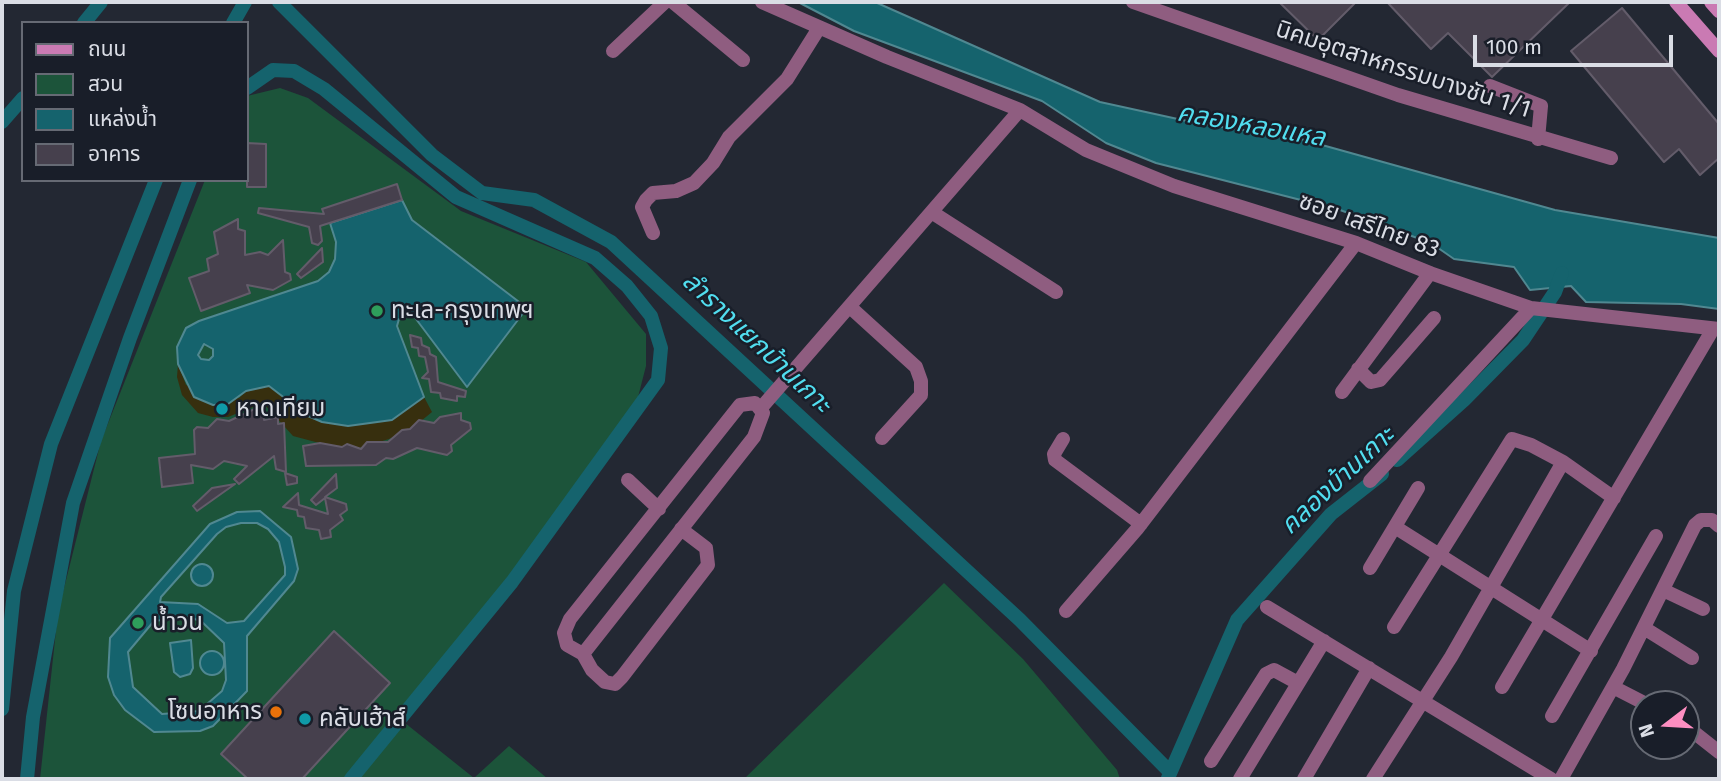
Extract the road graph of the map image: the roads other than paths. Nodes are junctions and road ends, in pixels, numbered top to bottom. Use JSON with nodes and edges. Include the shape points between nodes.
{"nodes":[{"id":1,"x":666,"y":2,"type":"edge"},
{"id":2,"x":673,"y":2,"type":"edge"},
{"id":3,"x":762,"y":2,"type":"edge"},
{"id":4,"x":1676,"y":2,"type":"edge"},
{"id":5,"x":1711,"y":2,"type":"edge"},
{"id":6,"x":1140,"y":3,"type":"edge"},
{"id":7,"x":1719,"y":11,"type":"edge"},
{"id":8,"x":819,"y":28,"type":"junction"},
{"id":9,"x":612,"y":51,"type":"dead end"},
{"id":10,"x":1719,"y":51,"type":"edge"},
{"id":11,"x":743,"y":60,"type":"dead end"},
{"id":12,"x":1489,"y":86,"type":"dead end"},
{"id":13,"x":1020,"y":110,"type":"junction"},
{"id":14,"x":1538,"y":139,"type":"junction"},
{"id":15,"x":1611,"y":158,"type":"dead end"},
{"id":16,"x":933,"y":213,"type":"junction"},
{"id":17,"x":653,"y":233,"type":"dead end"},
{"id":18,"x":1356,"y":243,"type":"junction"},
{"id":19,"x":1430,"y":273,"type":"junction"},
{"id":20,"x":1056,"y":292,"type":"dead end"},
{"id":21,"x":850,"y":307,"type":"junction"},
{"id":22,"x":1536,"y":308,"type":"junction"},
{"id":23,"x":1434,"y":318,"type":"dead end"},
{"id":24,"x":1716,"y":329,"type":"edge"},
{"id":25,"x":1358,"y":369,"type":"junction"},
{"id":26,"x":1342,"y":392,"type":"dead end"},
{"id":27,"x":765,"y":403,"type":"junction"},
{"id":28,"x":882,"y":438,"type":"dead end"},
{"id":29,"x":1063,"y":439,"type":"dead end"},
{"id":30,"x":1563,"y":462,"type":"junction"},
{"id":31,"x":628,"y":480,"type":"dead end"},
{"id":32,"x":1370,"y":481,"type":"dead end"},
{"id":33,"x":1418,"y":488,"type":"dead end"},
{"id":34,"x":1614,"y":498,"type":"junction"},
{"id":35,"x":659,"y":509,"type":"junction"},
{"id":36,"x":1141,"y":524,"type":"junction"},
{"id":37,"x":1719,"y":526,"type":"edge"},
{"id":38,"x":1395,"y":527,"type":"junction"},
{"id":39,"x":681,"y":529,"type":"junction"},
{"id":40,"x":1656,"y":536,"type":"dead end"},
{"id":41,"x":1439,"y":555,"type":"junction"},
{"id":42,"x":1370,"y":568,"type":"dead end"},
{"id":43,"x":1491,"y":589,"type":"junction"},
{"id":44,"x":1663,"y":590,"type":"junction"},
{"id":45,"x":1267,"y":607,"type":"dead end"},
{"id":46,"x":1703,"y":609,"type":"dead end"},
{"id":47,"x":1066,"y":611,"type":"dead end"},
{"id":48,"x":1541,"y":621,"type":"junction"},
{"id":49,"x":1394,"y":627,"type":"dead end"},
{"id":50,"x":1644,"y":628,"type":"junction"},
{"id":51,"x":1324,"y":641,"type":"junction"},
{"id":52,"x":1591,"y":651,"type":"junction"},
{"id":53,"x":583,"y":654,"type":"junction"},
{"id":54,"x":1692,"y":658,"type":"dead end"},
{"id":55,"x":1369,"y":667,"type":"junction"},
{"id":56,"x":1298,"y":683,"type":"junction"},
{"id":57,"x":1502,"y":687,"type":"dead end"},
{"id":58,"x":1613,"y":687,"type":"junction"},
{"id":59,"x":1630,"y":696,"type":"edge"},
{"id":60,"x":1423,"y":701,"type":"junction"},
{"id":61,"x":1552,"y":716,"type":"dead end"},
{"id":62,"x":1700,"y":737,"type":"edge"},
{"id":63,"x":1719,"y":752,"type":"edge"},
{"id":64,"x":1212,"y":761,"type":"dead end"},
{"id":65,"x":1241,"y":779,"type":"edge"},
{"id":66,"x":1304,"y":779,"type":"edge"},
{"id":67,"x":1373,"y":779,"type":"edge"},
{"id":68,"x":1551,"y":779,"type":"edge"},
{"id":69,"x":1562,"y":779,"type":"edge"}],
"edges":[{"from":1,"to":9,"type":"street"},
{"from":2,"to":11,"type":"street"},
{"from":3,"to":8,"type":"street","name":"ซอย เสรีไทย 83"},
{"from":4,"to":10,"type":"main road"},
{"from":5,"to":7,"type":"main road"},
{"from":6,"to":14,"type":"street","name":"นิคมอุตสาหกรรมบางชัน 1/1","via":[[1398,95]]},
{"from":8,"to":13,"type":"street","name":"ซอย เสรีไทย 83"},
{"from":8,"to":17,"type":"street","via":[[787,79],[729,137],[694,183],[676,191],[653,193],[646,200],[642,206]]},
{"from":12,"to":14,"type":"street","via":[[1541,106]]},
{"from":13,"to":16,"type":"street"},
{"from":13,"to":18,"type":"street","name":"ซอย เสรีไทย 83","via":[[1086,150],[1125,167]]},
{"from":14,"to":15,"type":"street","name":"นิคมอุตสาหกรรมบางชัน 1/1"},
{"from":16,"to":20,"type":"street"},
{"from":16,"to":21,"type":"street"},
{"from":18,"to":19,"type":"street","name":"ซอย เสรีไทย 83"},
{"from":18,"to":36,"type":"street"},
{"from":19,"to":22,"type":"street","name":"ซอย เสรีไทย 83"},
{"from":19,"to":25,"type":"street"},
{"from":21,"to":27,"type":"street"},
{"from":21,"to":28,"type":"street","via":[[916,367],[922,382],[921,395]]},
{"from":22,"to":24,"type":"street","name":"ซอย เสรีไทย 83"},
{"from":22,"to":32,"type":"street"},
{"from":23,"to":25,"type":"street","via":[[1380,380],[1371,382]]},
{"from":24,"to":34,"type":"street"},
{"from":25,"to":26,"type":"street"},
{"from":27,"to":35,"type":"street","via":[[740,405]]},
{"from":27,"to":39,"type":"street","via":[[754,437]]},
{"from":29,"to":36,"type":"street","via":[[1055,460]]},
{"from":30,"to":34,"type":"street"},
{"from":30,"to":41,"type":"street","via":[[1512,439]]},
{"from":30,"to":43,"type":"street"},
{"from":31,"to":35,"type":"street"},
{"from":33,"to":38,"type":"street"},
{"from":34,"to":48,"type":"street"},
{"from":35,"to":53,"type":"street","via":[[570,619],[564,633],[567,645]]},
{"from":36,"to":47,"type":"street"},
{"from":37,"to":44,"type":"street","via":[[1712,520],[1695,525]]},
{"from":38,"to":41,"type":"street"},
{"from":38,"to":42,"type":"street"},
{"from":39,"to":53,"type":"street"},
{"from":39,"to":53,"type":"street","via":[[706,548],[708,565],[622,677],[615,684],[605,682]]},
{"from":40,"to":52,"type":"street"},
{"from":41,"to":43,"type":"street"},
{"from":41,"to":49,"type":"street"},
{"from":43,"to":48,"type":"street"},
{"from":43,"to":60,"type":"street"},
{"from":44,"to":46,"type":"street"},
{"from":44,"to":50,"type":"street"},
{"from":45,"to":51,"type":"street"},
{"from":48,"to":52,"type":"street"},
{"from":48,"to":57,"type":"street"},
{"from":50,"to":54,"type":"street"},
{"from":50,"to":58,"type":"street"},
{"from":51,"to":55,"type":"street"},
{"from":51,"to":56,"type":"street"},
{"from":52,"to":61,"type":"street"},
{"from":55,"to":60,"type":"street"},
{"from":55,"to":66,"type":"street"},
{"from":56,"to":64,"type":"street","via":[[1274,670],[1268,672]]},
{"from":56,"to":65,"type":"street"},
{"from":58,"to":59,"type":"street"},
{"from":58,"to":69,"type":"street"},
{"from":60,"to":67,"type":"street"},
{"from":60,"to":68,"type":"street"},
{"from":62,"to":63,"type":"street"}]}
